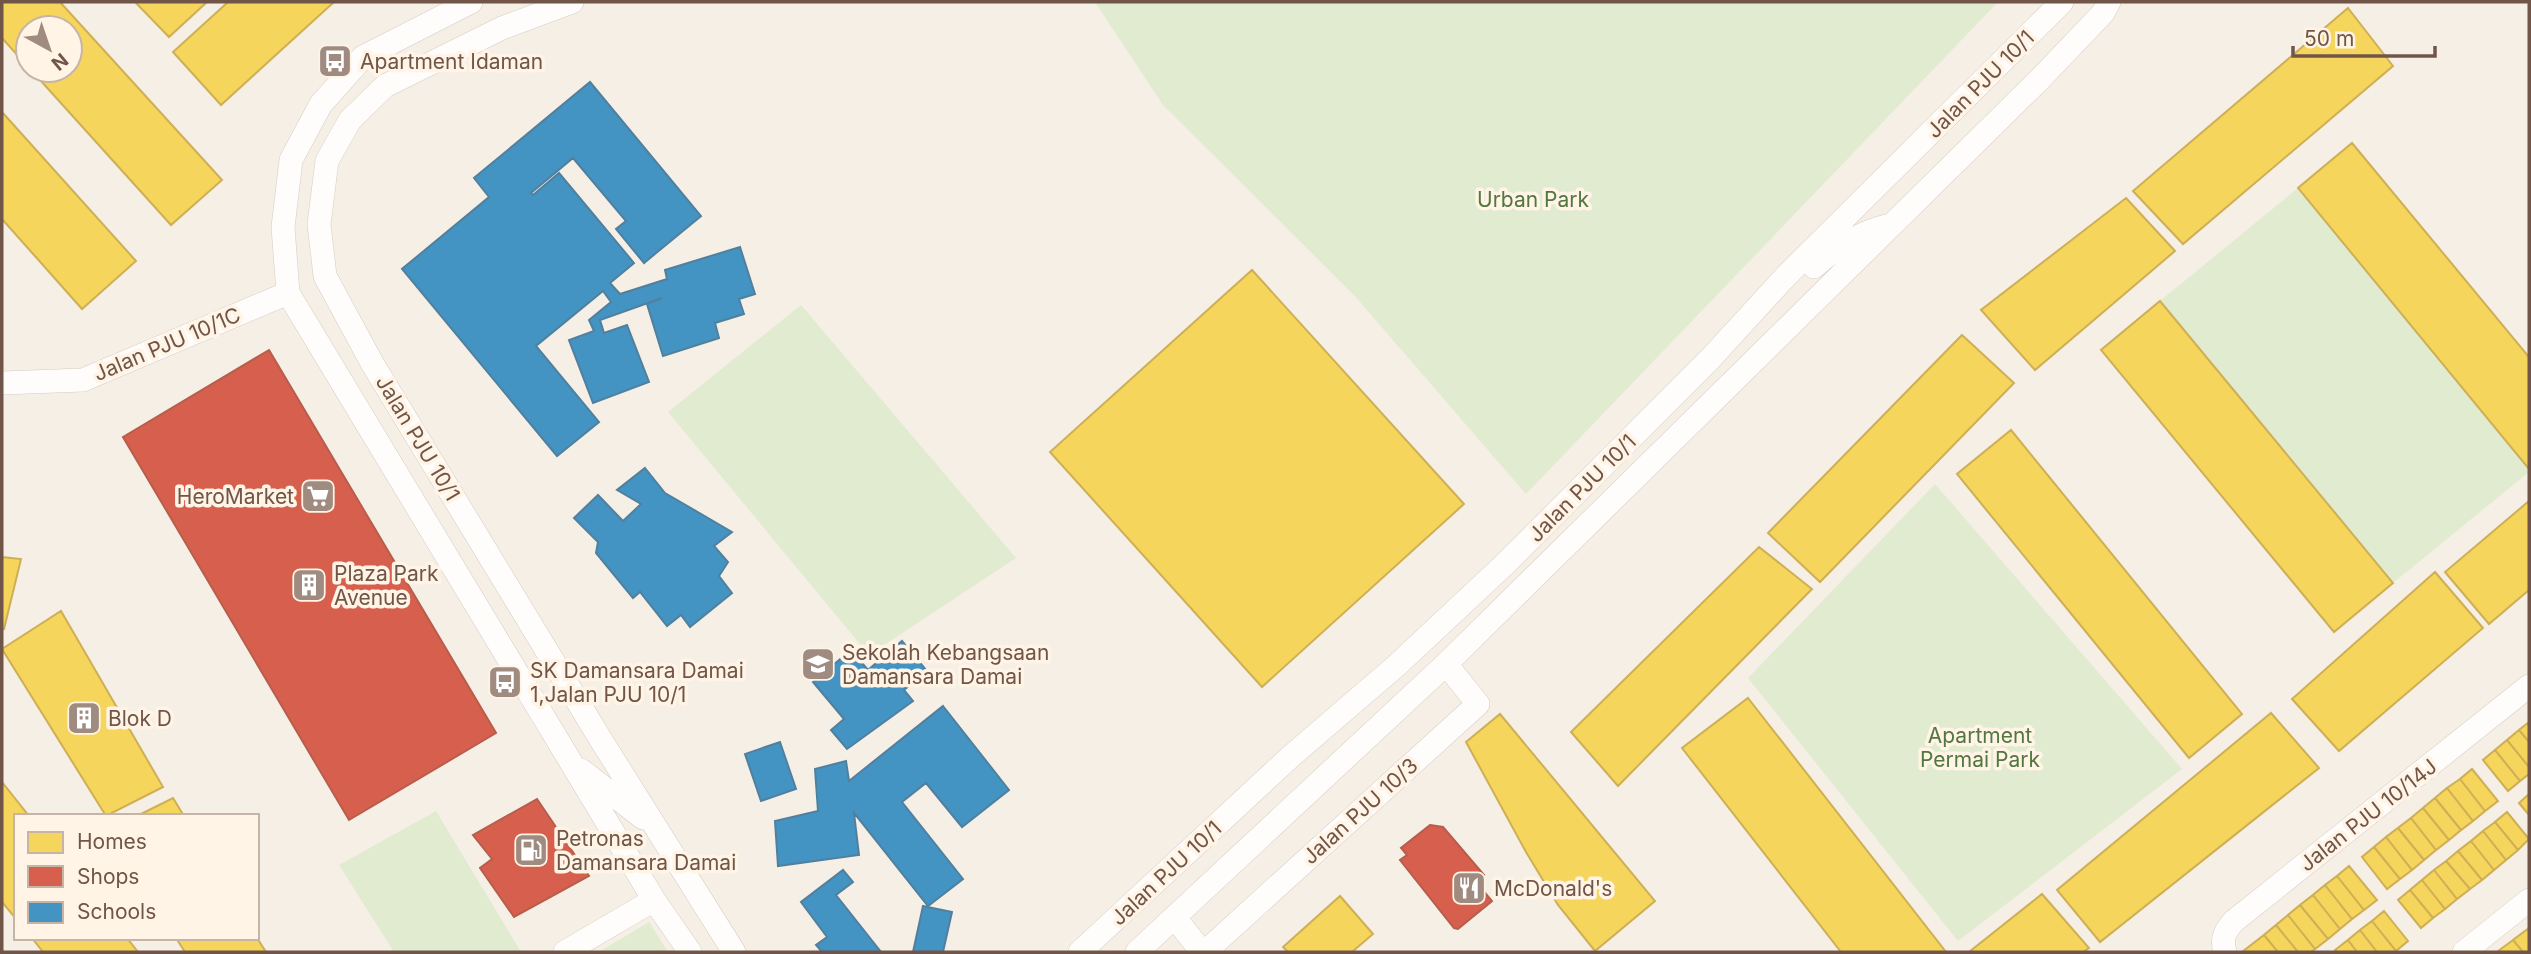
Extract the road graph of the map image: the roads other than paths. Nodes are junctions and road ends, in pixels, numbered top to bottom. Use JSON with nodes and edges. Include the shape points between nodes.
{"nodes":[{"id":1,"x":471,"y":2,"type":"edge"},
{"id":2,"x":572,"y":2,"type":"edge"},
{"id":3,"x":2062,"y":2,"type":"edge"},
{"id":4,"x":2110,"y":5,"type":"edge"},
{"id":5,"x":1894,"y":225,"type":"junction"},
{"id":6,"x":288,"y":293,"type":"junction"},
{"id":7,"x":1710,"y":359,"type":"junction"},
{"id":8,"x":2,"y":383,"type":"edge"},
{"id":9,"x":1447,"y":664,"type":"junction"},
{"id":10,"x":2529,"y":686,"type":"edge"},
{"id":11,"x":572,"y":763,"type":"junction"},
{"id":12,"x":654,"y":826,"type":"junction"},
{"id":13,"x":654,"y":900,"type":"junction"},
{"id":14,"x":2529,"y":900,"type":"edge"},
{"id":15,"x":1175,"y":918,"type":"junction"},
{"id":16,"x":565,"y":952,"type":"edge"},
{"id":17,"x":690,"y":952,"type":"edge"},
{"id":18,"x":734,"y":952,"type":"edge"},
{"id":19,"x":1080,"y":952,"type":"edge"},
{"id":20,"x":1137,"y":952,"type":"edge"},
{"id":21,"x":1203,"y":952,"type":"edge"},
{"id":22,"x":2225,"y":952,"type":"edge"},
{"id":23,"x":2464,"y":952,"type":"edge"}],
"edges":[{"from":1,"to":6,"type":"street","name":"Jalan PJU 10/1","via":[[363,57],[321,104],[291,160],[283,227]]},
{"from":2,"to":12,"type":"street","name":"Jalan PJU 10/1","via":[[502,28],[385,86],[351,120],[327,160],[319,224],[325,276],[372,363]]},
{"from":3,"to":7,"type":"street","name":"Jalan PJU 10/1","via":[[1786,276]]},
{"from":4,"to":5,"type":"street","name":"Jalan PJU 10/1"},
{"from":5,"to":7,"type":"street","via":[[1833,249]]},
{"from":5,"to":9,"type":"street","name":"Jalan PJU 10/1"},
{"from":6,"to":8,"type":"street","name":"Jalan PJU 10/1C","via":[[83,380]]},
{"from":6,"to":11,"type":"street","name":"Jalan PJU 10/1"},
{"from":7,"to":19,"type":"street","name":"Jalan PJU 10/1","via":[[1495,574]]},
{"from":9,"to":15,"type":"street","name":"Jalan PJU 10/1"},
{"from":9,"to":21,"type":"street","name":"Jalan PJU 10/3","via":[[1478,704]]},
{"from":10,"to":22,"type":"street","name":"Jalan PJU 10/14J","via":[[2234,921],[2224,933]]},
{"from":11,"to":12,"type":"street"},
{"from":11,"to":13,"type":"street","name":"Jalan PJU 10/1"},
{"from":12,"to":18,"type":"street","name":"Jalan PJU 10/1"},
{"from":13,"to":16,"type":"street"},
{"from":13,"to":17,"type":"street","name":"Jalan PJU 10/1"},
{"from":14,"to":23,"type":"street"},
{"from":15,"to":20,"type":"street","name":"Jalan PJU 10/1"},
{"from":15,"to":21,"type":"street"}]}
